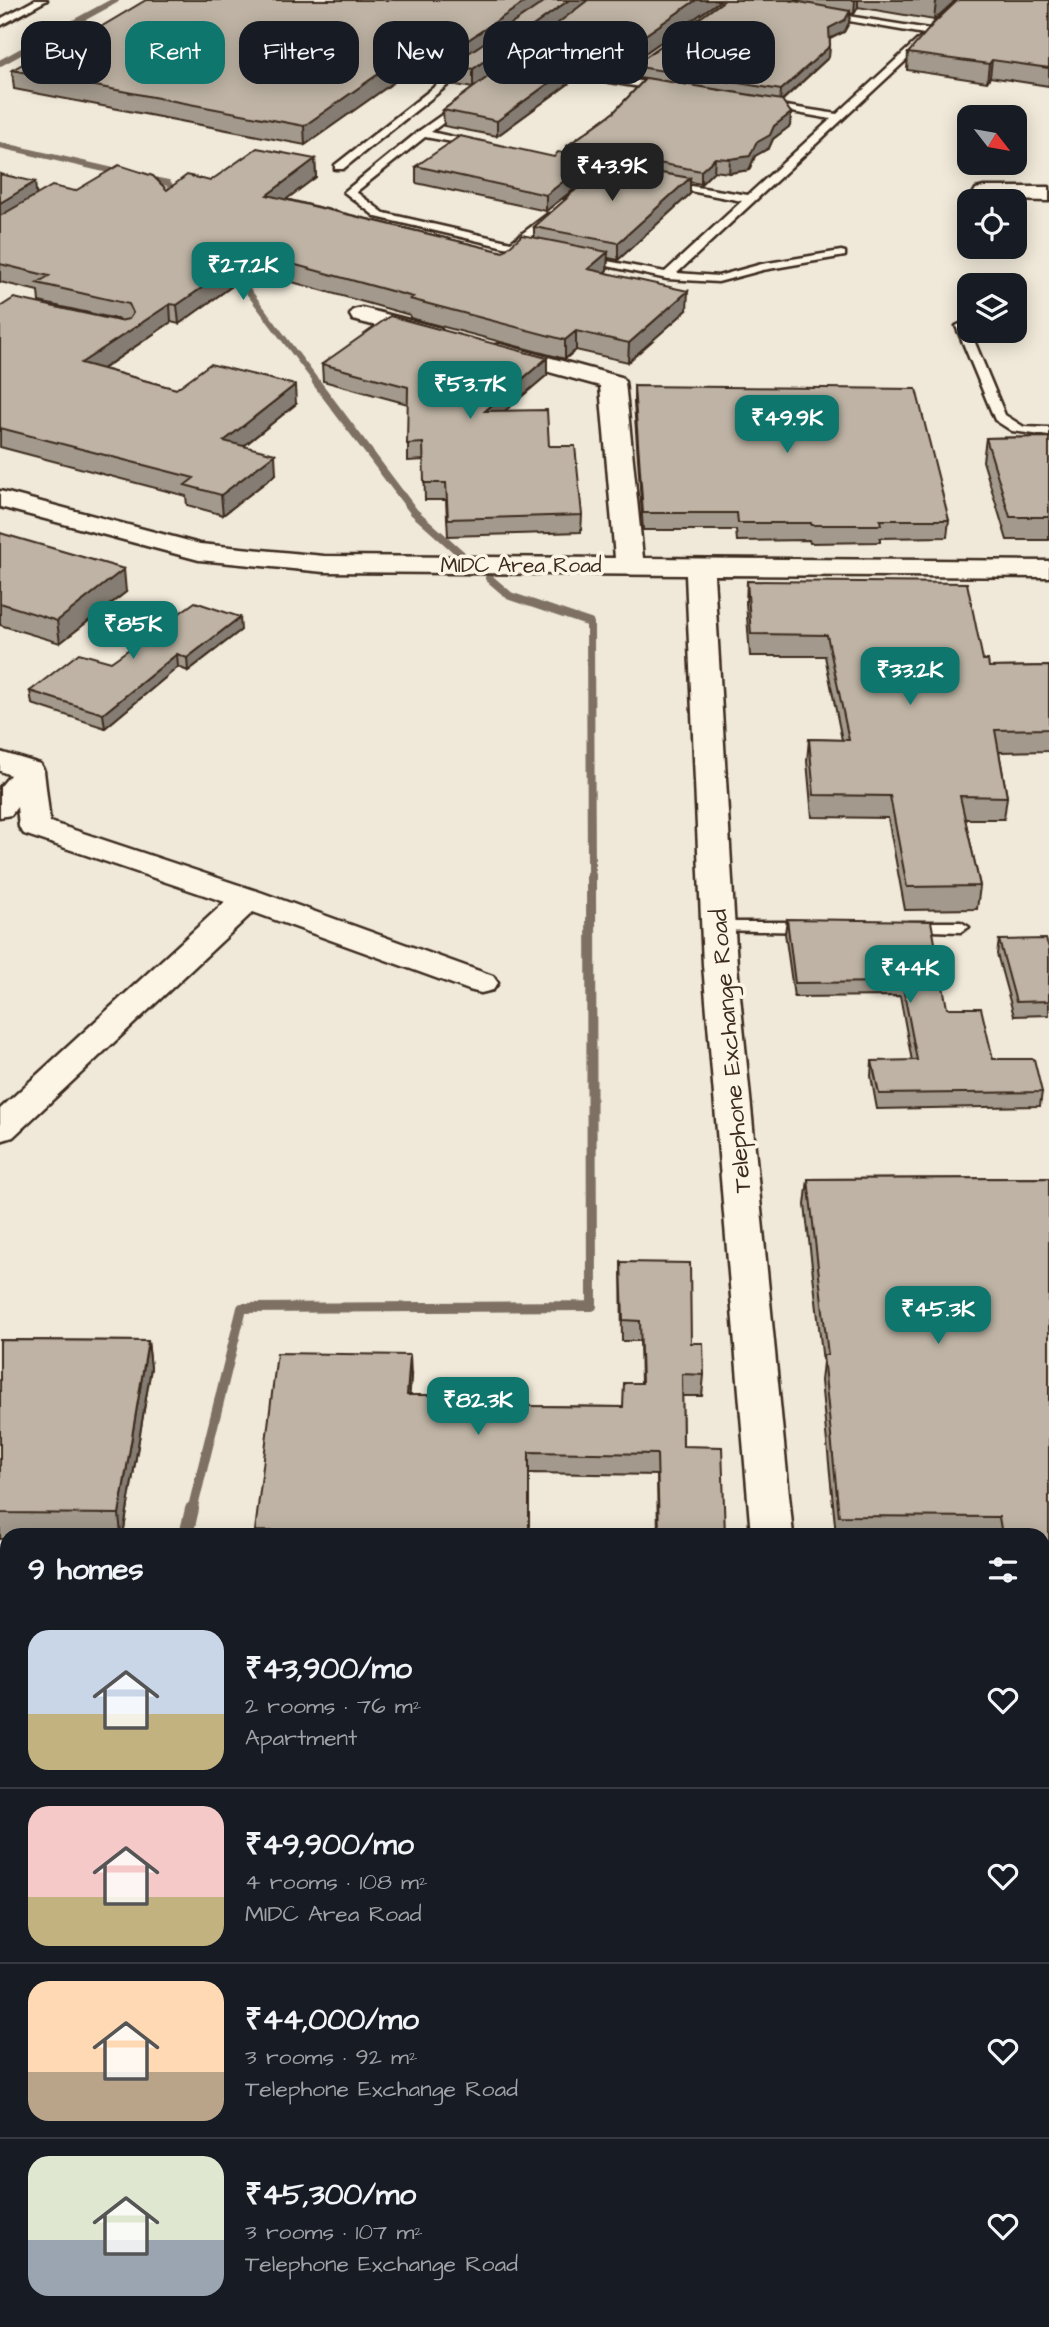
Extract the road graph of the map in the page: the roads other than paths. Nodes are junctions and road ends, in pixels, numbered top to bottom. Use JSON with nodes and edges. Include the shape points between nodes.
{"nodes":[{"id":1,"x":42,"y":0,"type":"edge"},
{"id":2,"x":966,"y":0,"type":"edge"},
{"id":3,"x":810,"y":11,"type":"edge"},
{"id":4,"x":0,"y":23,"type":"edge"},
{"id":5,"x":930,"y":32,"type":"junction"},
{"id":6,"x":481,"y":56,"type":"edge"},
{"id":7,"x":636,"y":84,"type":"edge"},
{"id":8,"x":669,"y":89,"type":"edge"},
{"id":9,"x":474,"y":95,"type":"edge"},
{"id":10,"x":748,"y":102,"type":"edge"},
{"id":11,"x":839,"y":117,"type":"junction"},
{"id":12,"x":423,"y":133,"type":"junction"},
{"id":13,"x":488,"y":148,"type":"edge"},
{"id":14,"x":339,"y":167,"type":"dead end"},
{"id":15,"x":659,"y":183,"type":"edge"},
{"id":16,"x":1027,"y":194,"type":"edge"},
{"id":17,"x":1049,"y":194,"type":"edge"},
{"id":18,"x":751,"y":199,"type":"junction"},
{"id":19,"x":564,"y":208,"type":"edge"},
{"id":20,"x":513,"y":246,"type":"junction"},
{"id":21,"x":539,"y":251,"type":"edge"},
{"id":22,"x":841,"y":254,"type":"dead end"},
{"id":23,"x":577,"y":258,"type":"edge"},
{"id":24,"x":667,"y":276,"type":"junction"},
{"id":25,"x":362,"y":315,"type":"dead end"},
{"id":26,"x":454,"y":339,"type":"edge"},
{"id":27,"x":969,"y":343,"type":"edge"},
{"id":28,"x":480,"y":346,"type":"edge"},
{"id":29,"x":1049,"y":432,"type":"edge"},
{"id":30,"x":0,"y":499,"type":"edge"},
{"id":31,"x":630,"y":565,"type":"junction"},
{"id":32,"x":700,"y":567,"type":"junction"},
{"id":33,"x":1049,"y":569,"type":"edge"},
{"id":34,"x":15,"y":766,"type":"edge"},
{"id":35,"x":0,"y":808,"type":"edge"},
{"id":36,"x":248,"y":899,"type":"junction"},
{"id":37,"x":719,"y":927,"type":"junction"},
{"id":38,"x":824,"y":927,"type":"edge"},
{"id":39,"x":893,"y":927,"type":"edge"},
{"id":40,"x":961,"y":927,"type":"dead end"},
{"id":41,"x":481,"y":983,"type":"dead end"},
{"id":42,"x":0,"y":1129,"type":"edge"},
{"id":43,"x":771,"y":1528,"type":"edge"}],
"edges":[{"from":1,"to":4,"type":"lane"},
{"from":2,"to":5,"type":"lane"},
{"from":3,"to":5,"type":"lane"},
{"from":5,"to":11,"type":"lane"},
{"from":6,"to":14,"type":"lane"},
{"from":7,"to":8,"type":"lane"},
{"from":9,"to":12,"type":"lane"},
{"from":10,"to":11,"type":"lane"},
{"from":11,"to":18,"type":"lane"},
{"from":12,"to":13,"type":"lane"},
{"from":12,"to":20,"type":"lane","via":[[349,192],[380,215]]},
{"from":15,"to":18,"type":"lane"},
{"from":16,"to":17,"type":"street"},
{"from":18,"to":24,"type":"lane"},
{"from":19,"to":20,"type":"lane"},
{"from":20,"to":21,"type":"lane"},
{"from":22,"to":24,"type":"lane","via":[[718,279]]},
{"from":23,"to":24,"type":"lane"},
{"from":25,"to":26,"type":"street"},
{"from":27,"to":29,"type":"lane","via":[[1007,426]]},
{"from":28,"to":31,"type":"street","via":[[612,382]]},
{"from":30,"to":31,"type":"street","name":"MIDC Area Road","via":[[199,551],[324,564]]},
{"from":31,"to":32,"type":"street","name":"MIDC Area Road"},
{"from":32,"to":33,"type":"street","name":"MIDC Area Road"},
{"from":32,"to":37,"type":"street","name":"Telephone Exchange Road"},
{"from":34,"to":35,"type":"street"},
{"from":34,"to":36,"type":"street","via":[[35,827]]},
{"from":36,"to":41,"type":"street"},
{"from":36,"to":42,"type":"street"},
{"from":37,"to":38,"type":"lane"},
{"from":37,"to":43,"type":"street","name":"Telephone Exchange Road"},
{"from":39,"to":40,"type":"lane"}]}
